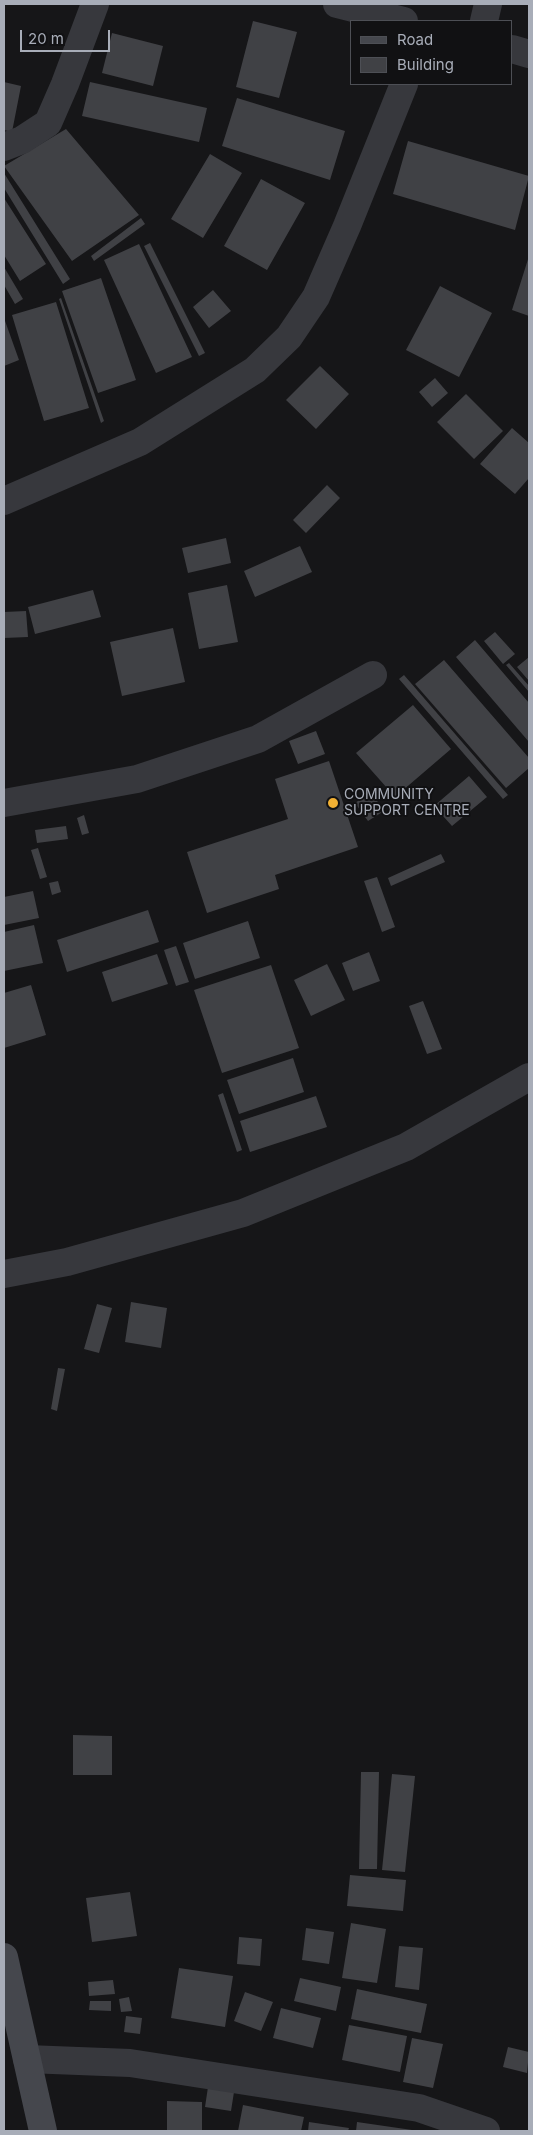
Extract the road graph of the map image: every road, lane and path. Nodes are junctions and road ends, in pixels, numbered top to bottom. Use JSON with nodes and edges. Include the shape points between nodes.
{"nodes":[{"id":1,"x":95,"y":4,"type":"edge"},
{"id":2,"x":336,"y":4,"type":"edge"},
{"id":3,"x":488,"y":4,"type":"edge"},
{"id":4,"x":400,"y":20,"type":"edge"},
{"id":5,"x":484,"y":20,"type":"edge"},
{"id":6,"x":513,"y":49,"type":"edge"},
{"id":7,"x":529,"y":54,"type":"edge"},
{"id":8,"x":404,"y":85,"type":"edge"},
{"id":9,"x":4,"y":147,"type":"edge"},
{"id":10,"x":4,"y":501,"type":"edge"},
{"id":11,"x":373,"y":675,"type":"dead end"},
{"id":12,"x":4,"y":803,"type":"edge"},
{"id":13,"x":529,"y":1077,"type":"edge"},
{"id":14,"x":4,"y":1274,"type":"edge"},
{"id":15,"x":4,"y":1957,"type":"edge"},
{"id":16,"x":27,"y":2058,"type":"junction"},
{"id":17,"x":43,"y":2131,"type":"edge"},
{"id":18,"x":486,"y":2131,"type":"edge"}],
"edges":[{"from":1,"to":9,"type":"street","via":[[48,123]]},
{"from":2,"to":4,"type":"street"},
{"from":3,"to":5,"type":"street"},
{"from":6,"to":7,"type":"street"},
{"from":8,"to":10,"type":"street","via":[[316,297],[289,337],[255,370],[140,442]]},
{"from":11,"to":12,"type":"street","via":[[258,739],[137,779]]},
{"from":13,"to":14,"type":"street","via":[[406,1147],[243,1213],[67,1262]]},
{"from":15,"to":16,"type":"main road"},
{"from":16,"to":17,"type":"main road"},
{"from":16,"to":18,"type":"street","via":[[130,2063],[410,2107]]}]}
